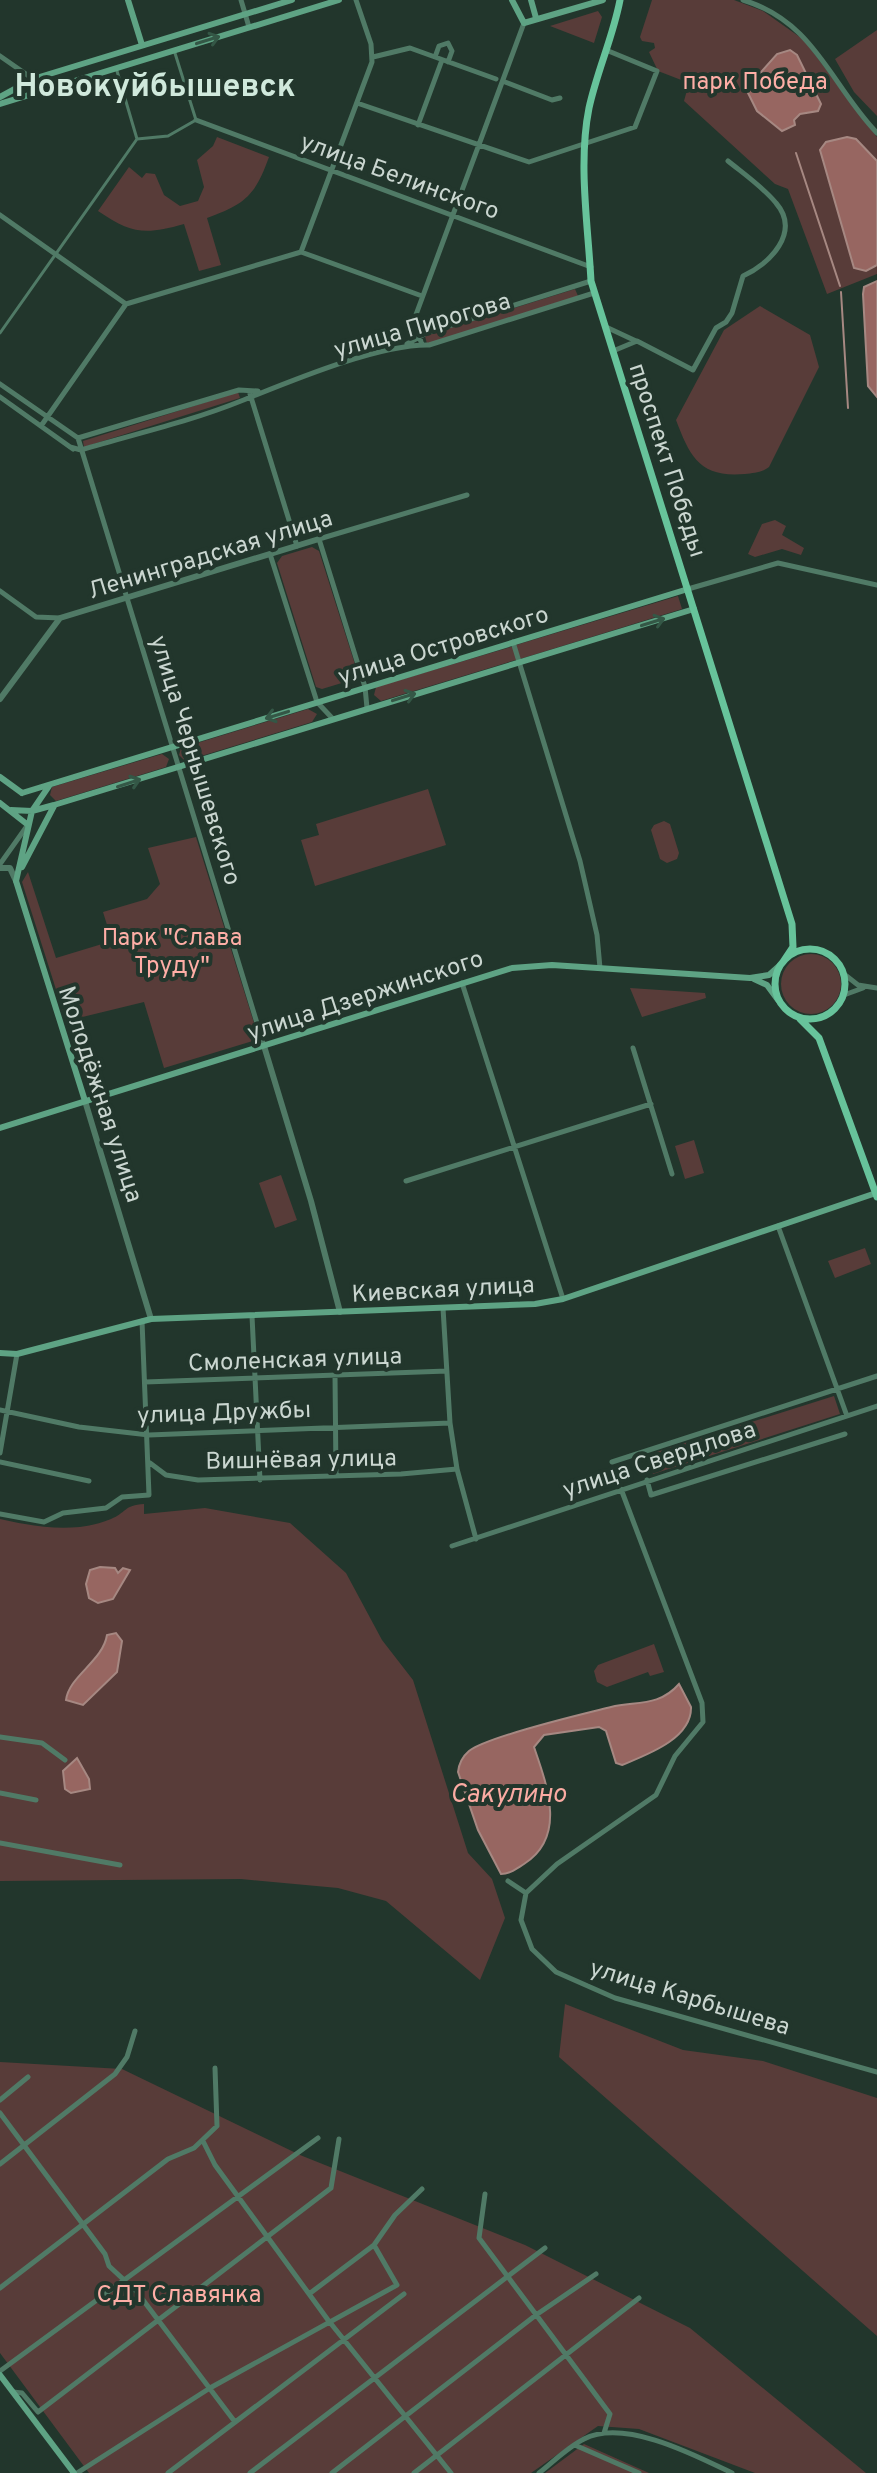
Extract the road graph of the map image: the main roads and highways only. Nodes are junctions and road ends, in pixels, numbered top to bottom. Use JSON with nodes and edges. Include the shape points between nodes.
{"nodes":[{"id":1,"x":128,"y":0,"type":"edge"},
{"id":2,"x":292,"y":0,"type":"edge"},
{"id":3,"x":339,"y":0,"type":"edge"},
{"id":4,"x":512,"y":0,"type":"edge"},
{"id":5,"x":531,"y":0,"type":"edge"},
{"id":6,"x":603,"y":0,"type":"edge"},
{"id":7,"x":620,"y":0,"type":"edge"},
{"id":8,"x":536,"y":18,"type":"junction"},
{"id":9,"x":142,"y":45,"type":"junction"},
{"id":10,"x":174,"y":50,"type":"junction"},
{"id":11,"x":116,"y":68,"type":"junction"},
{"id":12,"x":33,"y":79,"type":"junction"},
{"id":13,"x":38,"y":92,"type":"junction"},
{"id":14,"x":0,"y":97,"type":"edge"},
{"id":15,"x":0,"y":104,"type":"edge"},
{"id":16,"x":688,"y":589,"type":"junction"},
{"id":17,"x":694,"y":609,"type":"junction"},
{"id":18,"x":0,"y":777,"type":"edge"},
{"id":19,"x":49,"y":786,"type":"junction"},
{"id":20,"x":22,"y":793,"type":"junction"},
{"id":21,"x":0,"y":803,"type":"edge"},
{"id":22,"x":54,"y":805,"type":"junction"},
{"id":23,"x":11,"y":810,"type":"junction"},
{"id":24,"x":30,"y":810,"type":"junction"},
{"id":25,"x":28,"y":825,"type":"junction"},
{"id":26,"x":16,"y":881,"type":"junction"},
{"id":27,"x":792,"y":924,"type":"junction"},
{"id":28,"x":817,"y":949,"type":"junction"},
{"id":29,"x":781,"y":964,"type":"junction"},
{"id":30,"x":750,"y":978,"type":"junction"},
{"id":31,"x":778,"y":1000,"type":"junction"},
{"id":32,"x":823,"y":1017,"type":"junction"},
{"id":33,"x":798,"y":1018,"type":"junction"},
{"id":34,"x":819,"y":1038,"type":"junction"},
{"id":35,"x":85,"y":1101,"type":"junction"},
{"id":36,"x":0,"y":1128,"type":"edge"},
{"id":37,"x":876,"y":1195,"type":"edge"},
{"id":38,"x":0,"y":1353,"type":"edge"},
{"id":39,"x":0,"y":2373,"type":"edge"},
{"id":40,"x":76,"y":2473,"type":"edge"}],
"edges":[{"from":1,"to":9,"type":"main road"},
{"from":2,"to":9,"type":"main road"},
{"from":10,"to":3,"type":"main road","one_way":true},
{"from":4,"to":8,"type":"main road","via":[[524,23]]},
{"from":5,"to":8,"type":"main road"},
{"from":6,"to":8,"type":"main road"},
{"from":7,"to":16,"type":"main road","name":"проспект Победы","via":[[589,109],[591,281]]},
{"from":9,"to":10,"type":"main road","via":[[155,54]]},
{"from":9,"to":11,"type":"main road","via":[[132,60]]},
{"from":9,"to":12,"type":"main road"},
{"from":10,"to":11,"type":"main road"},
{"from":11,"to":13,"type":"main road"},
{"from":12,"to":13,"type":"main road"},
{"from":12,"to":14,"type":"main road"},
{"from":13,"to":15,"type":"main road"},
{"from":16,"to":17,"type":"main road","name":"проспект Победы"},
{"from":16,"to":19,"type":"main road","name":"улица Островского","one_way":true},
{"from":22,"to":17,"type":"main road","name":"улица Островского","one_way":true},
{"from":17,"to":27,"type":"main road","name":"проспект Победы"},
{"from":18,"to":20,"type":"main road"},
{"from":19,"to":20,"type":"main road","name":"улица Островского"},
{"from":19,"to":22,"type":"main road","via":[[45,793]]},
{"from":19,"to":24,"type":"main road"},
{"from":20,"to":23,"type":"main road"},
{"from":20,"to":24,"type":"main road"},
{"from":21,"to":23,"type":"main road"},
{"from":22,"to":24,"type":"main road","name":"улица Островского"},
{"from":22,"to":26,"type":"main road"},
{"from":23,"to":24,"type":"main road","name":"улица Островского"},
{"from":23,"to":25,"type":"main road"},
{"from":24,"to":25,"type":"main road"},
{"from":25,"to":26,"type":"main road"},
{"from":26,"to":35,"type":"main road","name":"Молодёжная улица"},
{"from":27,"to":28,"type":"main road","name":"проспект Победы","via":[[801,939]]},
{"from":27,"to":29,"type":"main road","via":[[793,947]]},
{"from":28,"to":29,"type":"main road","via":[[801,949]]},
{"from":28,"to":32,"type":"main road","via":[[836,961],[844,974],[844,995]]},
{"from":29,"to":30,"type":"main road","name":"улица Дзержинского","via":[[769,975]]},
{"from":29,"to":31,"type":"main road","via":[[775,979]]},
{"from":30,"to":31,"type":"main road","via":[[764,982]]},
{"from":30,"to":35,"type":"main road","name":"улица Дзержинского","via":[[523,967]]},
{"from":31,"to":33,"type":"main road"},
{"from":32,"to":33,"type":"main road"},
{"from":32,"to":34,"type":"main road"},
{"from":33,"to":34,"type":"main road"},
{"from":34,"to":37,"type":"main road"},
{"from":35,"to":36,"type":"main road","name":"улица Дзержинского"},
{"from":37,"to":38,"type":"main road","name":"Киевская улица","via":[[563,1299],[151,1319],[17,1354]]},
{"from":39,"to":40,"type":"main road"}]}
